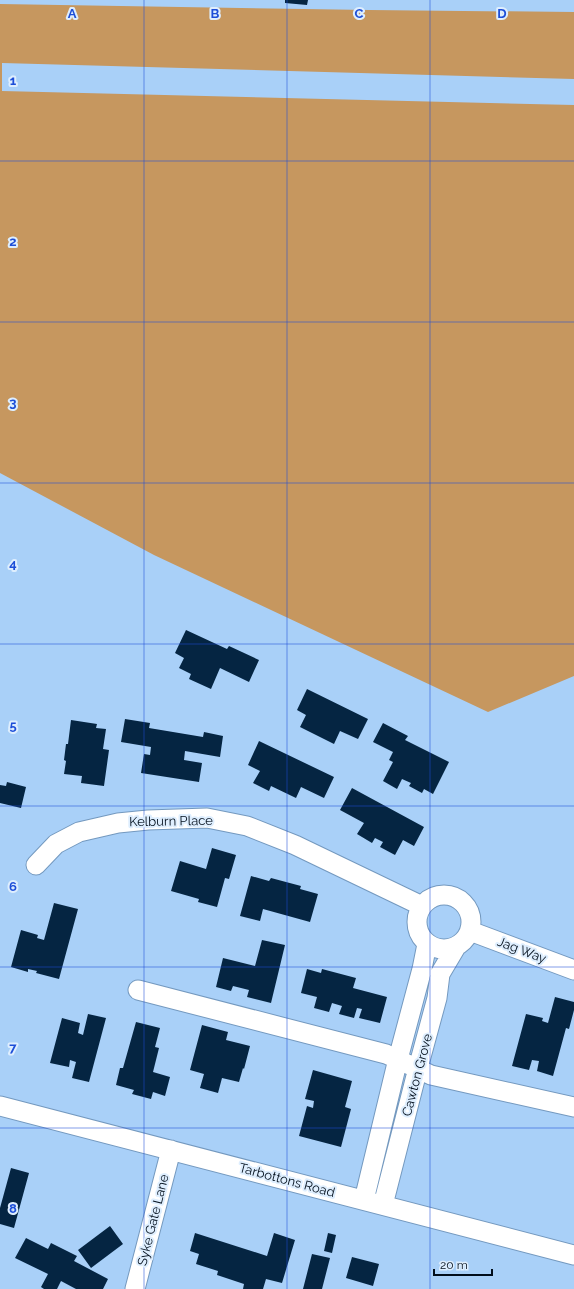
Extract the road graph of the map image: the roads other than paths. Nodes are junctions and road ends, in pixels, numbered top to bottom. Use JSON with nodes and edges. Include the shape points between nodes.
{"nodes":[{"id":1,"x":36,"y":865,"type":"dead end"},
{"id":2,"x":422,"y":906,"type":"junction"},
{"id":3,"x":470,"y":930,"type":"junction"},
{"id":4,"x":428,"y":944,"type":"junction"},
{"id":5,"x":456,"y":947,"type":"junction"},
{"id":6,"x":574,"y":970,"type":"edge"},
{"id":7,"x":138,"y":990,"type":"dead end"},
{"id":8,"x":398,"y":1059,"type":"junction"},
{"id":9,"x":418,"y":1068,"type":"junction"},
{"id":10,"x":0,"y":1106,"type":"edge"},
{"id":11,"x":574,"y":1107,"type":"edge"},
{"id":12,"x":171,"y":1150,"type":"junction"},
{"id":13,"x":364,"y":1200,"type":"junction"},
{"id":14,"x":383,"y":1205,"type":"junction"},
{"id":15,"x":574,"y":1255,"type":"edge"},
{"id":16,"x":135,"y":1289,"type":"edge"}],
"edges":[{"from":1,"to":2,"type":"street","name":"Kelburn Place","via":[[56,844],[79,832],[118,822],[207,818],[247,826],[295,845]]},
{"from":2,"to":3,"type":"street","via":[[431,897],[444,894],[456,897],[466,906],[471,918]]},
{"from":2,"to":4,"type":"street","via":[[417,915],[417,926],[420,936]]},
{"from":3,"to":5,"type":"street","via":[[465,940]]},
{"from":3,"to":6,"type":"street","name":"Jag Way"},
{"from":4,"to":5,"type":"street","via":[[444,949]]},
{"from":4,"to":8,"type":"street","name":"Cawton Grove"},
{"from":5,"to":9,"type":"street","name":"Cawton Grove","via":[[440,974],[438,998]]},
{"from":7,"to":8,"type":"street"},
{"from":8,"to":9,"type":"street"},
{"from":8,"to":13,"type":"street","name":"Cawton Grove"},
{"from":9,"to":11,"type":"street","via":[[431,1074]]},
{"from":9,"to":14,"type":"street","name":"Cawton Grove"},
{"from":10,"to":12,"type":"street","name":"Tarbottons Road"},
{"from":12,"to":13,"type":"street","name":"Tarbottons Road"},
{"from":12,"to":16,"type":"street","name":"Syke Gate Lane"},
{"from":13,"to":14,"type":"street","name":"Tarbottons Road"},
{"from":14,"to":15,"type":"street","name":"Tarbottons Road"}]}
